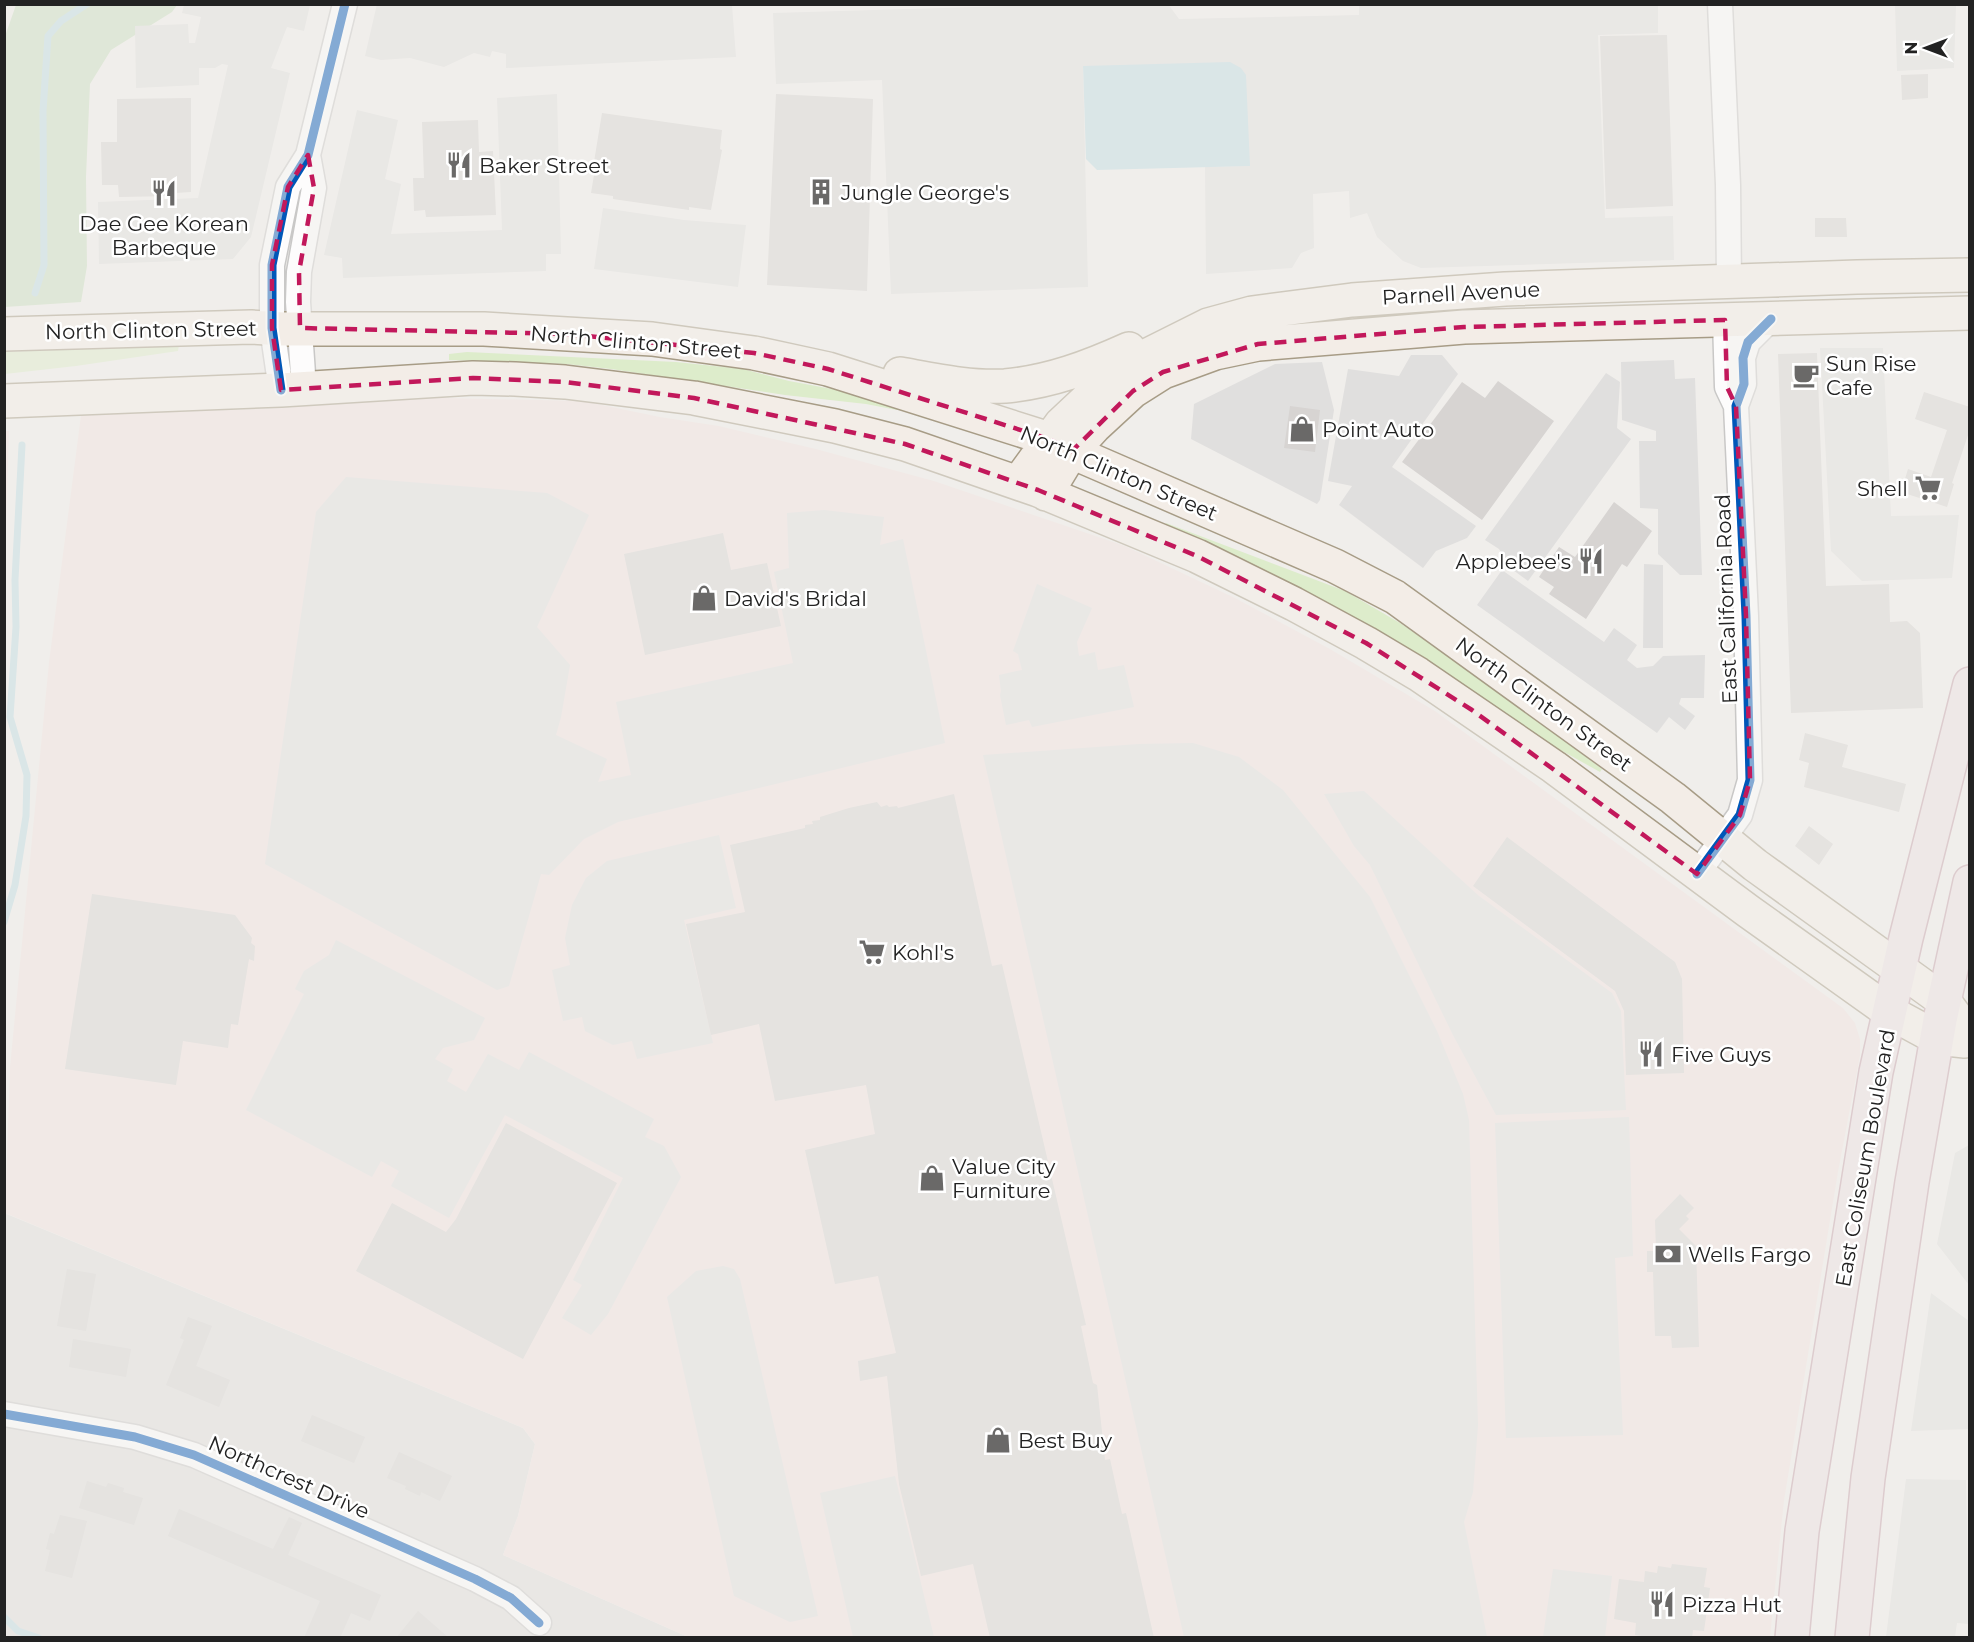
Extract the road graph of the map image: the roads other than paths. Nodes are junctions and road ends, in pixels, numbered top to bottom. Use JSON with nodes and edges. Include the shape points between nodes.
{"nodes":[{"id":1,"x":345,"y":4,"type":"edge"},
{"id":2,"x":1720,"y":4,"type":"edge"},
{"id":3,"x":1970,"y":275,"type":"edge"},
{"id":4,"x":1729,"y":282,"type":"junction"},
{"id":5,"x":1970,"y":312,"type":"edge"},
{"id":6,"x":1771,"y":319,"type":"junction"},
{"id":7,"x":1725,"y":320,"type":"junction"},
{"id":8,"x":1208,"y":325,"type":"junction"},
{"id":9,"x":286,"y":328,"type":"junction"},
{"id":10,"x":4,"y":333,"type":"edge"},
{"id":11,"x":828,"y":369,"type":"junction"},
{"id":12,"x":292,"y":389,"type":"junction"},
{"id":13,"x":4,"y":401,"type":"edge"},
{"id":14,"x":1736,"y":406,"type":"junction"},
{"id":15,"x":1061,"y":445,"type":"junction"},
{"id":16,"x":1032,"y":489,"type":"junction"},
{"id":17,"x":1970,"y":684,"type":"edge"},
{"id":18,"x":1721,"y":840,"type":"junction"},
{"id":19,"x":1697,"y":874,"type":"junction"},
{"id":20,"x":1970,"y":882,"type":"edge"},
{"id":21,"x":1899,"y":968,"type":"junction"},
{"id":22,"x":1944,"y":1001,"type":"junction"},
{"id":23,"x":1891,"y":1013,"type":"junction"},
{"id":24,"x":1970,"y":1036,"type":"edge"},
{"id":25,"x":1937,"y":1038,"type":"junction"},
{"id":26,"x":1970,"y":1042,"type":"edge"},
{"id":27,"x":7,"y":1414,"type":"edge"},
{"id":28,"x":539,"y":1623,"type":"dead end"},
{"id":29,"x":1792,"y":1638,"type":"edge"},
{"id":30,"x":1852,"y":1638,"type":"edge"}],
"edges":[{"from":1,"to":9,"type":"street","via":[[308,155],[288,187],[272,265]]},
{"from":2,"to":4,"type":"street"},
{"from":3,"to":4,"type":"main road","name":"Parnell Avenue"},
{"from":4,"to":8,"type":"main road","name":"Parnell Avenue","via":[[1505,289],[1352,300],[1252,313]]},
{"from":5,"to":6,"type":"main road","name":"Parnell Avenue"},
{"from":6,"to":7,"type":"main road","name":"Parnell Avenue"},
{"from":6,"to":14,"type":"street","name":"East California Road","via":[[1748,342],[1743,358],[1744,384]]},
{"from":7,"to":14,"type":"street","name":"East California Road","via":[[1727,387]]},
{"from":7,"to":15,"type":"main road","name":"Parnell Avenue","via":[[1464,327],[1258,344],[1215,353],[1163,372],[1133,391],[1094,427]]},
{"from":8,"to":11,"type":"main road","via":[[1164,334],[1083,369],[1005,386]]},
{"from":8,"to":15,"type":"main road","name":"Parnell Avenue","via":[[1110,378],[1082,402]]},
{"from":9,"to":10,"type":"main road","name":"North Clinton Street"},
{"from":9,"to":11,"type":"main road","name":"North Clinton Street","via":[[483,329],[652,339],[754,353]]},
{"from":9,"to":12,"type":"street"},
{"from":11,"to":15,"type":"main road","name":"North Clinton Street"},
{"from":12,"to":13,"type":"main road"},
{"from":12,"to":16,"type":"main road","via":[[473,378],[565,382],[694,398],[905,444]]},
{"from":14,"to":18,"type":"street","name":"East California Road","via":[[1750,780],[1740,815]]},
{"from":15,"to":16,"type":"main road","name":"Parnell Avenue"},
{"from":15,"to":18,"type":"main road","name":"North Clinton Street","via":[[1395,597],[1673,798]]},
{"from":16,"to":19,"type":"main road","via":[[1197,556],[1366,643],[1499,729]]},
{"from":17,"to":21,"type":"highway","name":"East Coliseum Boulevard"},
{"from":18,"to":19,"type":"street","name":"East California Road"},
{"from":18,"to":21,"type":"main road","name":"North Clinton Street"},
{"from":19,"to":23,"type":"main road"},
{"from":20,"to":22,"type":"highway"},
{"from":21,"to":22,"type":"main road","name":"North Clinton Street"},
{"from":21,"to":23,"type":"highway","name":"East Coliseum Boulevard"},
{"from":22,"to":24,"type":"main road","name":"North Clinton Street"},
{"from":22,"to":25,"type":"highway"},
{"from":23,"to":25,"type":"main road"},
{"from":23,"to":29,"type":"highway","name":"East Coliseum Boulevard","via":[[1876,1072],[1802,1531]]},
{"from":25,"to":26,"type":"main road"},
{"from":25,"to":30,"type":"highway","via":[[1868,1478]]},
{"from":27,"to":28,"type":"street","name":"Northcrest Drive","via":[[135,1437],[194,1455],[475,1578],[511,1598]]}]}
